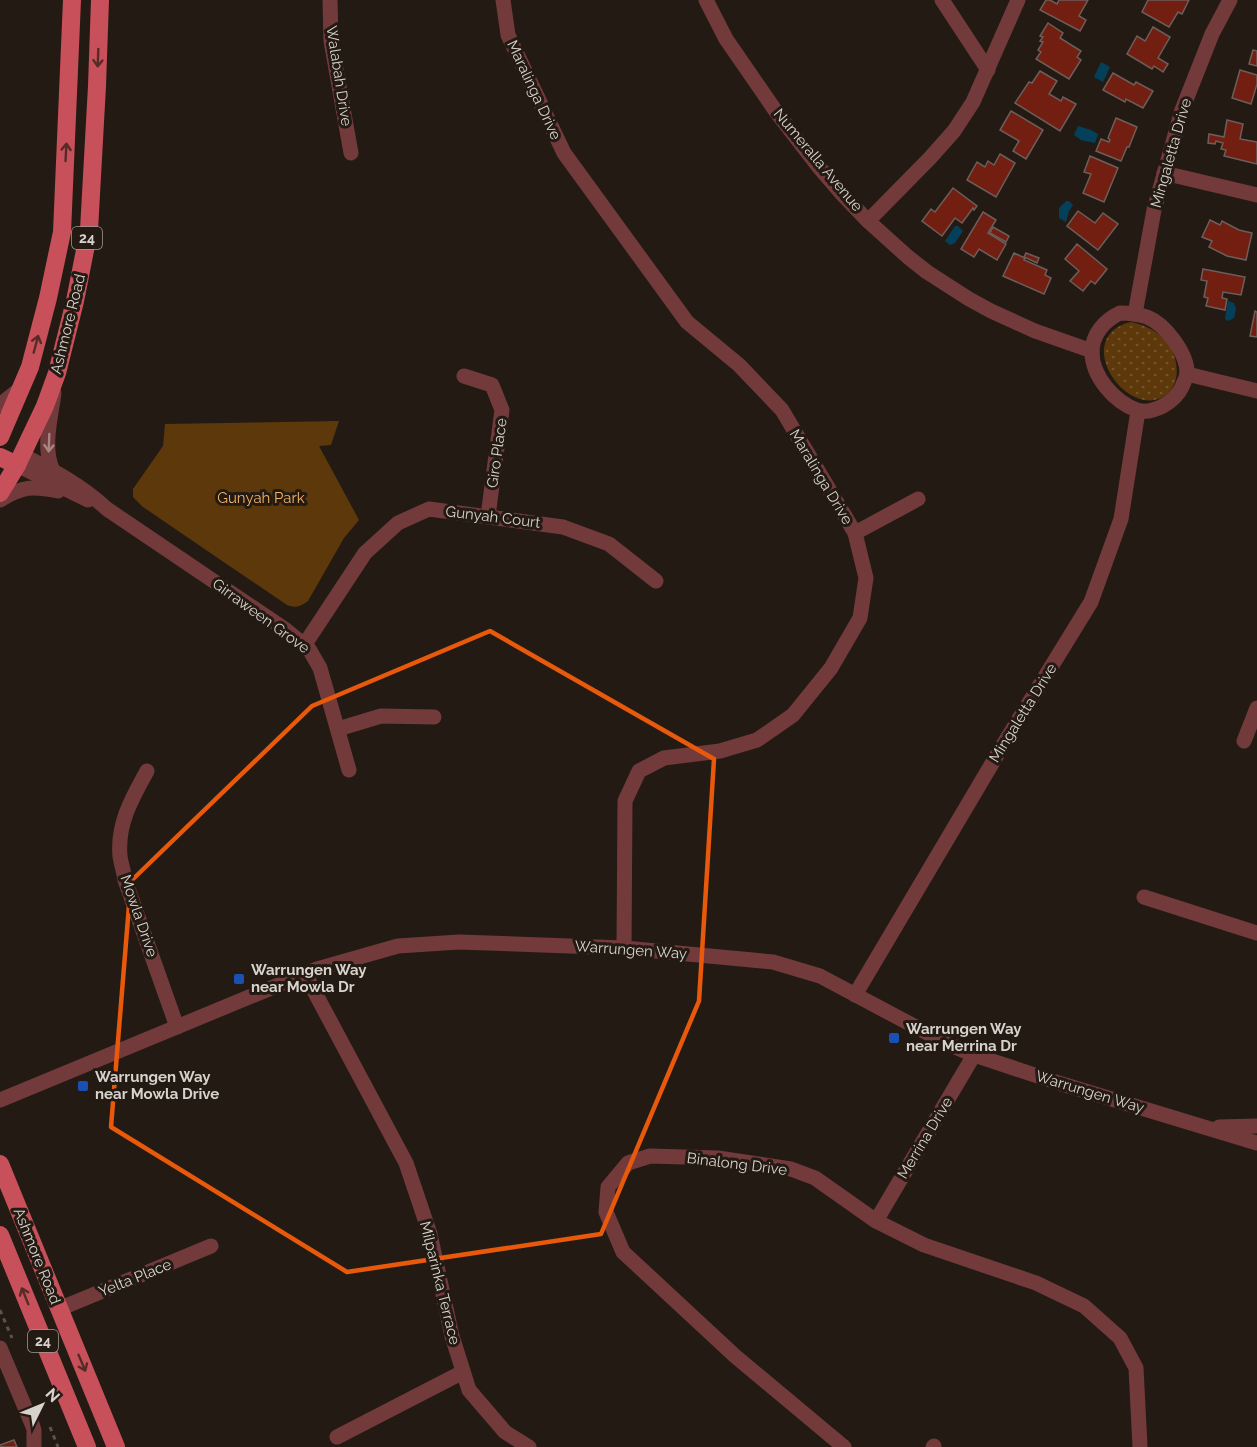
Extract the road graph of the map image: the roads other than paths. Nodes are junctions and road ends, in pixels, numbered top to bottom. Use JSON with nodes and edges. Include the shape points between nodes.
{"nodes":[{"id":1,"x":72,"y":0,"type":"edge"},
{"id":2,"x":100,"y":0,"type":"edge"},
{"id":3,"x":330,"y":0,"type":"edge"},
{"id":4,"x":503,"y":0,"type":"edge"},
{"id":5,"x":706,"y":0,"type":"edge"},
{"id":6,"x":942,"y":0,"type":"edge"},
{"id":7,"x":1018,"y":0,"type":"edge"},
{"id":8,"x":1230,"y":0,"type":"edge"},
{"id":9,"x":988,"y":70,"type":"junction"},
{"id":10,"x":351,"y":153,"type":"dead end"},
{"id":11,"x":1164,"y":173,"type":"junction"},
{"id":12,"x":1257,"y":195,"type":"edge"},
{"id":13,"x":868,"y":221,"type":"junction"},
{"id":14,"x":1135,"y":314,"type":"junction"},
{"id":15,"x":1092,"y":351,"type":"junction"},
{"id":16,"x":57,"y":373,"type":"junction"},
{"id":17,"x":1187,"y":374,"type":"junction"},
{"id":18,"x":464,"y":376,"type":"dead end"},
{"id":19,"x":22,"y":386,"type":"junction"},
{"id":20,"x":1257,"y":391,"type":"edge"},
{"id":21,"x":0,"y":405,"type":"edge"},
{"id":22,"x":1138,"y":411,"type":"junction"},
{"id":23,"x":0,"y":440,"type":"edge"},
{"id":24,"x":13,"y":459,"type":"edge"},
{"id":25,"x":53,"y":471,"type":"junction"},
{"id":26,"x":0,"y":493,"type":"edge"},
{"id":27,"x":81,"y":497,"type":"junction"},
{"id":28,"x":918,"y":499,"type":"dead end"},
{"id":29,"x":0,"y":500,"type":"edge"},
{"id":30,"x":107,"y":509,"type":"junction"},
{"id":31,"x":488,"y":516,"type":"junction"},
{"id":32,"x":855,"y":533,"type":"junction"},
{"id":33,"x":656,"y":581,"type":"dead end"},
{"id":34,"x":305,"y":644,"type":"junction"},
{"id":35,"x":1257,"y":708,"type":"edge"},
{"id":36,"x":434,"y":717,"type":"dead end"},
{"id":37,"x":338,"y":729,"type":"junction"},
{"id":38,"x":1244,"y":741,"type":"dead end"},
{"id":39,"x":349,"y":770,"type":"dead end"},
{"id":40,"x":147,"y":771,"type":"dead end"},
{"id":41,"x":1144,"y":897,"type":"dead end"},
{"id":42,"x":1257,"y":933,"type":"edge"},
{"id":43,"x":624,"y":948,"type":"junction"},
{"id":44,"x":305,"y":974,"type":"junction"},
{"id":45,"x":855,"y":994,"type":"junction"},
{"id":46,"x":177,"y":1027,"type":"junction"},
{"id":47,"x":974,"y":1055,"type":"junction"},
{"id":48,"x":0,"y":1100,"type":"edge"},
{"id":49,"x":1257,"y":1126,"type":"edge"},
{"id":50,"x":1204,"y":1127,"type":"junction"},
{"id":51,"x":1257,"y":1143,"type":"edge"},
{"id":52,"x":0,"y":1164,"type":"edge"},
{"id":53,"x":876,"y":1221,"type":"junction"},
{"id":54,"x":0,"y":1235,"type":"edge"},
{"id":55,"x":212,"y":1246,"type":"dead end"},
{"id":56,"x":59,"y":1309,"type":"junction"},
{"id":57,"x":0,"y":1348,"type":"edge"},
{"id":58,"x":463,"y":1372,"type":"junction"},
{"id":59,"x":337,"y":1437,"type":"dead end"},
{"id":60,"x":34,"y":1447,"type":"edge"},
{"id":61,"x":87,"y":1447,"type":"edge"},
{"id":62,"x":116,"y":1447,"type":"edge"},
{"id":63,"x":529,"y":1447,"type":"edge"},
{"id":64,"x":844,"y":1447,"type":"edge"},
{"id":65,"x":1140,"y":1447,"type":"edge"}],
"edges":[{"from":19,"to":1,"type":"main road","name":"Ashmore Road","number":"24","one_way":true,"via":[[48,298],[62,232]]},
{"from":2,"to":16,"type":"main road","name":"Ashmore Road","number":"24","one_way":true,"via":[[89,230]]},
{"from":3,"to":10,"type":"street","name":"Walabah Drive","via":[[331,42]]},
{"from":4,"to":32,"type":"street","name":"Maralinga Drive","via":[[508,35],[564,153],[687,322],[740,365],[782,410]]},
{"from":5,"to":13,"type":"street","name":"Numeralla Avenue","via":[[726,39],[777,113]]},
{"from":6,"to":9,"type":"street"},
{"from":7,"to":9,"type":"street"},
{"from":8,"to":11,"type":"street","name":"Mingaletta Drive","via":[[1193,81]]},
{"from":9,"to":13,"type":"street","via":[[954,131]]},
{"from":11,"to":12,"type":"street"},
{"from":11,"to":14,"type":"street","name":"Mingaletta Drive"},
{"from":13,"to":15,"type":"street","name":"Numeralla Avenue","via":[[927,272],[969,299],[1035,331]]},
{"from":14,"to":15,"type":"street","via":[[1120,313],[1109,319],[1100,328]]},
{"from":14,"to":17,"type":"street","via":[[1160,325],[1174,340],[1183,355]]},
{"from":15,"to":22,"type":"street","via":[[1094,368],[1112,395]]},
{"from":16,"to":24,"type":"main road","name":"Ashmore Road","number":"24","via":[[45,406]]},
{"from":16,"to":25,"type":"street","one_way":true,"via":[[48,446]]},
{"from":17,"to":20,"type":"street"},
{"from":17,"to":22,"type":"street","via":[[1181,390],[1169,403],[1154,411]]},
{"from":18,"to":31,"type":"street","name":"Giro Place","via":[[492,385],[502,410]]},
{"from":19,"to":21,"type":"street"},
{"from":19,"to":23,"type":"main road","name":"Ashmore Road","number":"24"},
{"from":22,"to":45,"type":"street","name":"Mingaletta Drive","via":[[1121,519],[1091,602]]},
{"from":23,"to":24,"type":"main road"},
{"from":24,"to":25,"type":"street","name":"Girraween Grove"},
{"from":24,"to":26,"type":"main road","name":"Ashmore Road","number":"24"},
{"from":24,"to":27,"type":"street","name":"Girraween Grove"},
{"from":25,"to":30,"type":"street","name":"Girraween Grove"},
{"from":27,"to":29,"type":"street","via":[[27,488]]},
{"from":27,"to":30,"type":"street","name":"Girraween Grove"},
{"from":28,"to":32,"type":"street"},
{"from":30,"to":34,"type":"street","name":"Girraween Grove"},
{"from":31,"to":33,"type":"street","name":"Gunyah Court","via":[[563,527],[609,544]]},
{"from":31,"to":34,"type":"street","name":"Gunyah Court","via":[[429,509],[398,523],[365,553]]},
{"from":32,"to":43,"type":"street","name":"Maralinga Drive","via":[[866,578],[860,618],[831,668],[793,715],[757,740],[720,751],[664,759],[639,771],[625,801]]},
{"from":34,"to":37,"type":"street","name":"Girraween Grove","via":[[320,668]]},
{"from":35,"to":38,"type":"street"},
{"from":36,"to":37,"type":"street","via":[[381,716]]},
{"from":37,"to":39,"type":"street","name":"Girraween Grove"},
{"from":40,"to":46,"type":"street","name":"Mowla Drive","via":[[124,815],[120,855]]},
{"from":41,"to":42,"type":"street"},
{"from":43,"to":44,"type":"street","name":"Warrungen Way","via":[[459,942],[398,946]]},
{"from":43,"to":45,"type":"street","name":"Warrungen Way","via":[[773,962],[820,976]]},
{"from":44,"to":46,"type":"street","name":"Warrungen Way"},
{"from":44,"to":58,"type":"street","name":"Milparinka Terrace","via":[[406,1163],[430,1234]]},
{"from":45,"to":47,"type":"street","name":"Warrungen Way"},
{"from":46,"to":48,"type":"street","name":"Warrungen Way"},
{"from":47,"to":50,"type":"street","name":"Warrungen Way"},
{"from":47,"to":53,"type":"street","name":"Merrina Drive"},
{"from":49,"to":50,"type":"street"},
{"from":50,"to":51,"type":"street","name":"Warrungen Way"},
{"from":52,"to":56,"type":"main road","name":"Ashmore Road","number":"24"},
{"from":53,"to":64,"type":"street","name":"Binalong Drive","via":[[815,1178],[791,1169],[718,1158],[650,1156],[628,1163],[608,1187],[606,1212],[623,1252],[735,1356]]},
{"from":53,"to":65,"type":"street","name":"Binalong Drive","via":[[924,1245],[1036,1283],[1084,1306],[1120,1338],[1136,1368]]},
{"from":61,"to":54,"type":"main road","name":"Ashmore Road","number":"24","one_way":true},
{"from":55,"to":56,"type":"street","name":"Yelta Place"},
{"from":56,"to":62,"type":"main road","name":"Ashmore Road","number":"24","one_way":true},
{"from":57,"to":60,"type":"street","via":[[32,1424]]},
{"from":58,"to":59,"type":"street"},
{"from":58,"to":63,"type":"street","name":"Milparinka Terrace","via":[[476,1399],[506,1432]]}]}
